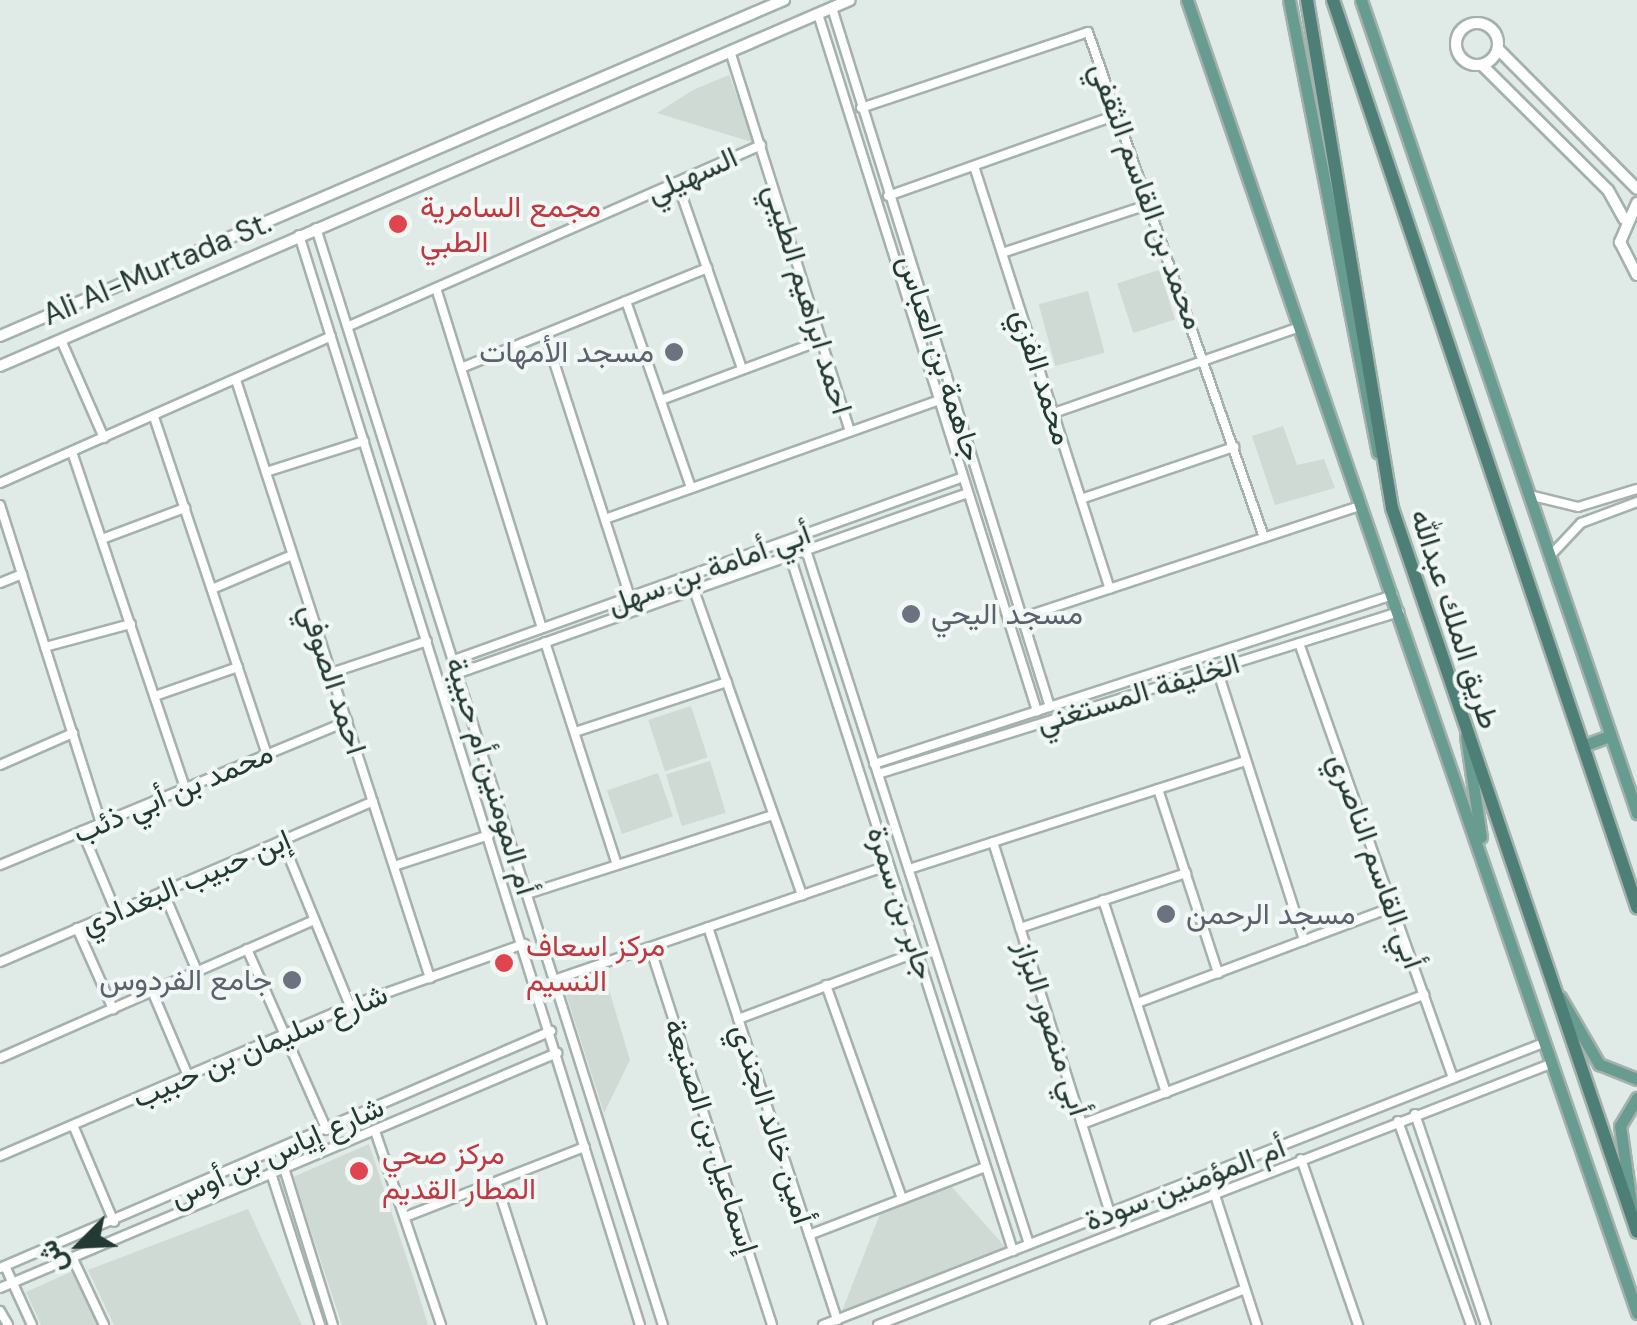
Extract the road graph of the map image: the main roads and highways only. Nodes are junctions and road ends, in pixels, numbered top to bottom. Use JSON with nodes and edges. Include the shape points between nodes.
{"nodes":[{"id":1,"x":784,"y":0,"type":"edge"},
{"id":2,"x":850,"y":0,"type":"edge"},
{"id":3,"x":1187,"y":0,"type":"edge"},
{"id":4,"x":1289,"y":0,"type":"edge"},
{"id":5,"x":1307,"y":0,"type":"edge"},
{"id":6,"x":1333,"y":0,"type":"edge"},
{"id":7,"x":1361,"y":0,"type":"edge"},
{"id":8,"x":1498,"y":49,"type":"junction"},
{"id":9,"x":1482,"y":64,"type":"junction"},
{"id":10,"x":1637,"y":189,"type":"edge"},
{"id":11,"x":1637,"y":203,"type":"edge"},
{"id":12,"x":1624,"y":219,"type":"junction"},
{"id":13,"x":1637,"y":275,"type":"edge"},
{"id":14,"x":0,"y":336,"type":"edge"},
{"id":15,"x":0,"y":366,"type":"edge"},
{"id":16,"x":1392,"y":508,"type":"junction"},
{"id":17,"x":1464,"y":727,"type":"junction"},
{"id":18,"x":1610,"y":736,"type":"junction"},
{"id":19,"x":1582,"y":746,"type":"junction"},
{"id":20,"x":1637,"y":813,"type":"edge"},
{"id":21,"x":1486,"y":870,"type":"junction"},
{"id":22,"x":1637,"y":906,"type":"edge"},
{"id":23,"x":1555,"y":990,"type":"junction"},
{"id":24,"x":1637,"y":1079,"type":"edge"},
{"id":25,"x":1637,"y":1098,"type":"edge"},
{"id":26,"x":1635,"y":1225,"type":"edge"},
{"id":27,"x":1637,"y":1313,"type":"edge"}],
"edges":[{"from":1,"to":14,"type":"main road","name":"Ali Al-Murtada St."},
{"from":2,"to":15,"type":"main road","name":"Ali Al-Murtada St."},
{"from":3,"to":21,"type":"main road"},
{"from":4,"to":16,"type":"main road","via":[[1352,348]]},
{"from":5,"to":16,"type":"highway","name":"طريق الملك عبدالله"},
{"from":6,"to":19,"type":"highway"},
{"from":7,"to":18,"type":"main road"},
{"from":8,"to":9,"type":"main road"},
{"from":8,"to":9,"type":"main road","via":[[1488,25],[1462,29],[1458,54]]},
{"from":8,"to":10,"type":"main road"},
{"from":9,"to":12,"type":"main road","via":[[1608,190]]},
{"from":11,"to":12,"type":"main road"},
{"from":12,"to":13,"type":"main road","via":[[1621,250]]},
{"from":16,"to":17,"type":"highway","name":"طريق الملك عبدالله"},
{"from":17,"to":21,"type":"main road"},
{"from":17,"to":23,"type":"highway","name":"طريق الملك عبدالله"},
{"from":18,"to":19,"type":"main road"},
{"from":18,"to":20,"type":"main road"},
{"from":19,"to":22,"type":"highway"},
{"from":21,"to":27,"type":"main road"},
{"from":23,"to":24,"type":"main road","via":[[1598,1064]]},
{"from":23,"to":26,"type":"highway","name":"طريق الملك عبدالله"},
{"from":25,"to":26,"type":"main road","via":[[1620,1126]]}]}
